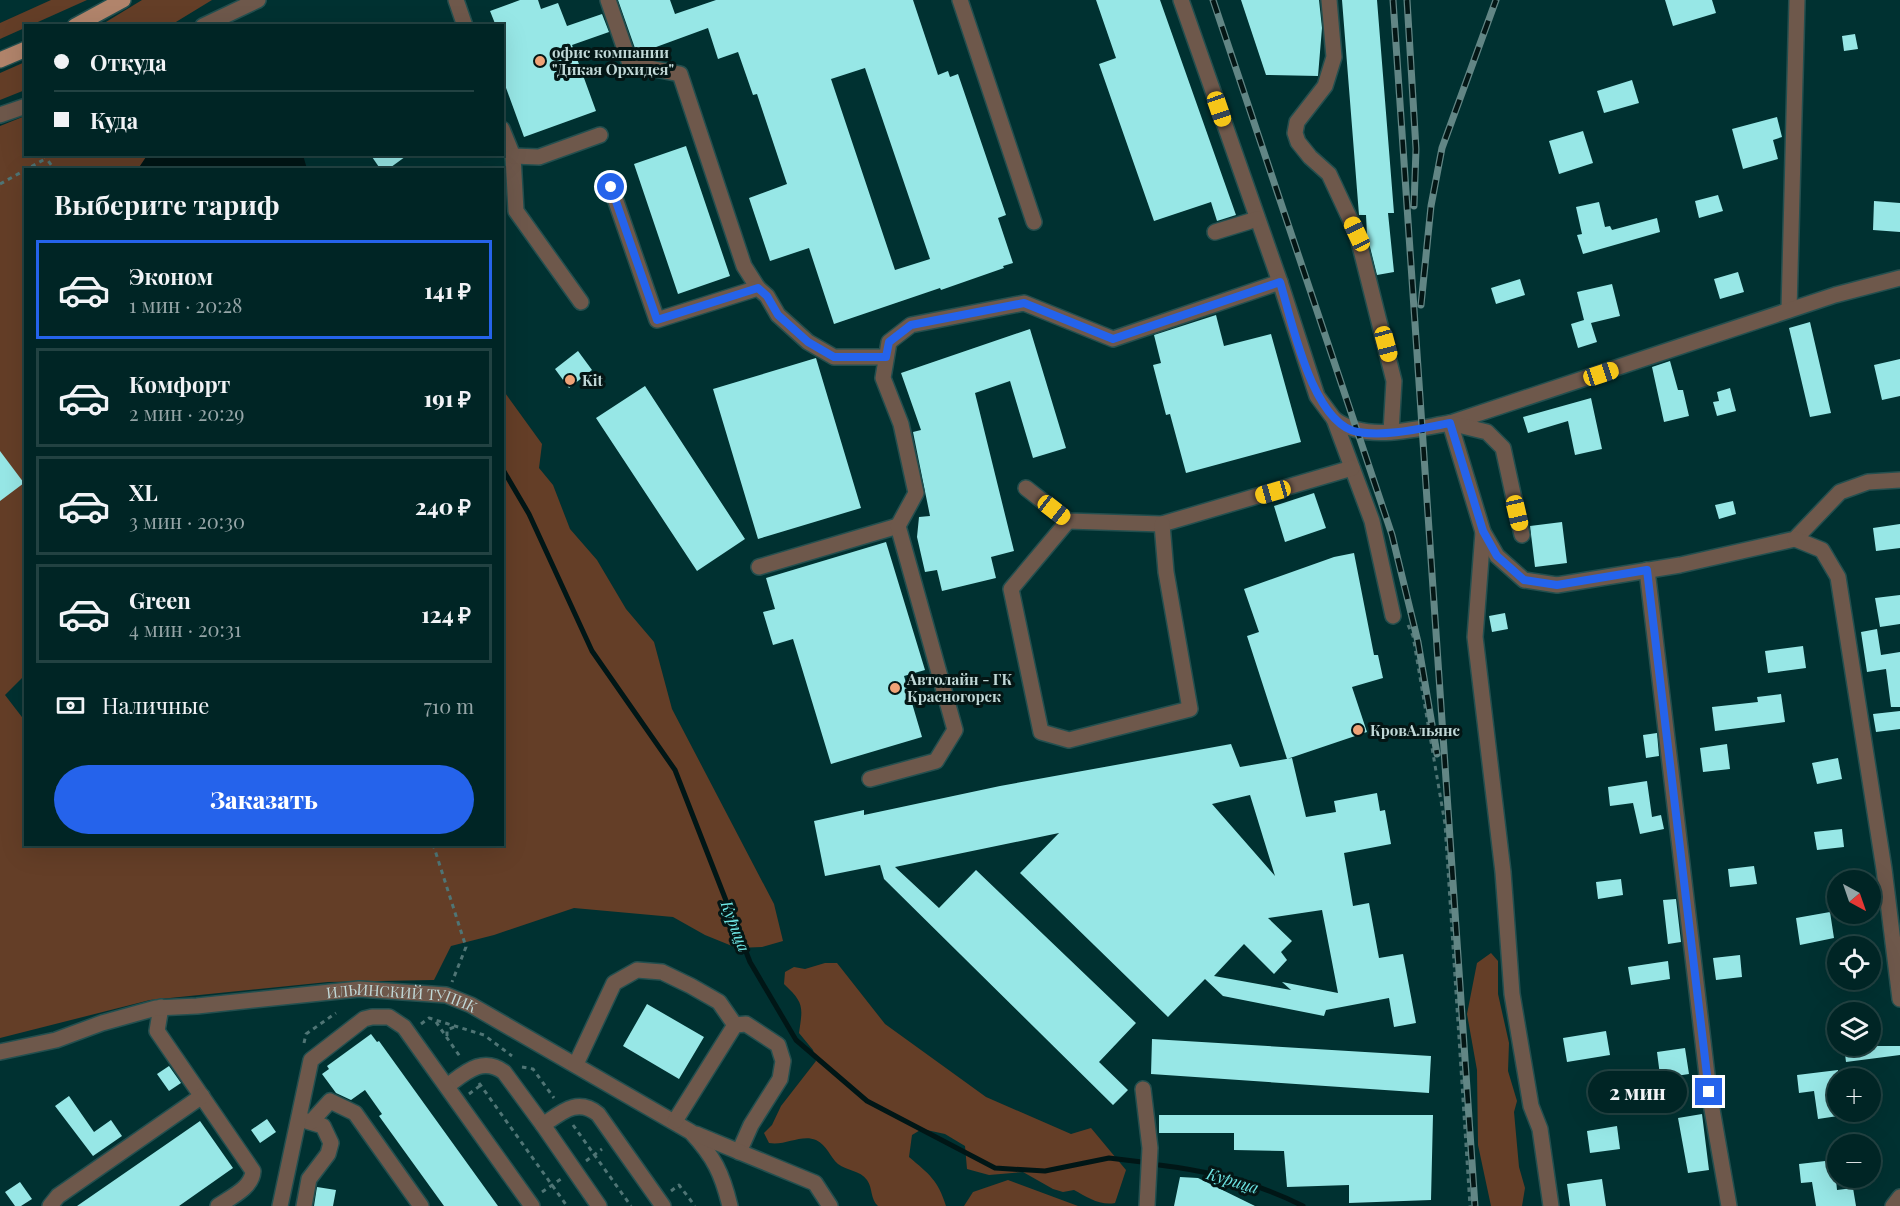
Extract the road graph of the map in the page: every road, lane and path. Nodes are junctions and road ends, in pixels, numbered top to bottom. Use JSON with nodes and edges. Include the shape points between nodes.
{"nodes":[{"id":1,"x":123,"y":0,"type":"edge"},
{"id":2,"x":258,"y":0,"type":"edge"},
{"id":3,"x":456,"y":0,"type":"edge"},
{"id":4,"x":608,"y":0,"type":"edge"},
{"id":5,"x":960,"y":0,"type":"edge"},
{"id":6,"x":1181,"y":0,"type":"edge"},
{"id":7,"x":1329,"y":0,"type":"edge"},
{"id":8,"x":1797,"y":0,"type":"edge"},
{"id":9,"x":79,"y":24,"type":"edge"},
{"id":10,"x":208,"y":24,"type":"edge"},
{"id":11,"x":464,"y":24,"type":"edge"},
{"id":12,"x":24,"y":50,"type":"edge"},
{"id":13,"x":0,"y":60,"type":"edge"},
{"id":14,"x":24,"y":107,"type":"edge"},
{"id":15,"x":0,"y":115,"type":"edge"},
{"id":16,"x":504,"y":134,"type":"edge"},
{"id":17,"x":600,"y":135,"type":"dead end"},
{"id":18,"x":513,"y":156,"type":"junction"},
{"id":19,"x":44,"y":157,"type":"edge"},
{"id":20,"x":26,"y":168,"type":"edge"},
{"id":21,"x":24,"y":169,"type":"edge"},
{"id":22,"x":0,"y":184,"type":"edge"},
{"id":23,"x":611,"y":187,"type":"dead end"},
{"id":24,"x":1257,"y":219,"type":"junction"},
{"id":25,"x":1034,"y":222,"type":"dead end"},
{"id":26,"x":1215,"y":232,"type":"dead end"},
{"id":27,"x":1900,"y":278,"type":"edge"},
{"id":28,"x":1280,"y":282,"type":"junction"},
{"id":29,"x":758,"y":288,"type":"junction"},
{"id":30,"x":581,"y":302,"type":"dead end"},
{"id":31,"x":1789,"y":310,"type":"junction"},
{"id":32,"x":886,"y":357,"type":"junction"},
{"id":33,"x":1334,"y":419,"type":"junction"},
{"id":34,"x":1450,"y":423,"type":"junction"},
{"id":35,"x":1391,"y":432,"type":"junction"},
{"id":36,"x":1352,"y":468,"type":"junction"},
{"id":37,"x":1900,"y":480,"type":"edge"},
{"id":38,"x":1026,"y":488,"type":"dead end"},
{"id":39,"x":1068,"y":521,"type":"junction"},
{"id":40,"x":1162,"y":525,"type":"junction"},
{"id":41,"x":898,"y":526,"type":"junction"},
{"id":42,"x":1483,"y":531,"type":"junction"},
{"id":43,"x":1522,"y":535,"type":"dead end"},
{"id":44,"x":1795,"y":539,"type":"junction"},
{"id":45,"x":759,"y":567,"type":"dead end"},
{"id":46,"x":1647,"y":570,"type":"junction"},
{"id":47,"x":1393,"y":616,"type":"joint"},
{"id":48,"x":870,"y":779,"type":"dead end"},
{"id":49,"x":434,"y":846,"type":"edge"},
{"id":50,"x":446,"y":995,"type":"junction"},
{"id":51,"x":1900,"y":999,"type":"edge"},
{"id":52,"x":161,"y":1007,"type":"junction"},
{"id":53,"x":434,"y":1020,"type":"dead end"},
{"id":54,"x":735,"y":1026,"type":"junction"},
{"id":55,"x":459,"y":1028,"type":"dead end"},
{"id":56,"x":449,"y":1041,"type":"junction"},
{"id":57,"x":0,"y":1052,"type":"edge"},
{"id":58,"x":576,"y":1064,"type":"junction"},
{"id":59,"x":469,"y":1069,"type":"junction"},
{"id":60,"x":502,"y":1070,"type":"junction"},
{"id":61,"x":447,"y":1086,"type":"junction"},
{"id":62,"x":481,"y":1086,"type":"junction"},
{"id":63,"x":1143,"y":1089,"type":"dead end"},
{"id":64,"x":202,"y":1096,"type":"junction"},
{"id":65,"x":458,"y":1102,"type":"junction"},
{"id":66,"x":675,"y":1120,"type":"junction"},
{"id":67,"x":305,"y":1121,"type":"junction"},
{"id":68,"x":543,"y":1125,"type":"junction"},
{"id":69,"x":691,"y":1132,"type":"junction"},
{"id":70,"x":740,"y":1152,"type":"junction"},
{"id":71,"x":1900,"y":1197,"type":"edge"},
{"id":72,"x":50,"y":1206,"type":"edge"},
{"id":73,"x":218,"y":1206,"type":"edge"},
{"id":74,"x":280,"y":1206,"type":"edge"},
{"id":75,"x":304,"y":1206,"type":"edge"},
{"id":76,"x":421,"y":1206,"type":"edge"},
{"id":77,"x":532,"y":1206,"type":"edge"},
{"id":78,"x":567,"y":1206,"type":"edge"},
{"id":79,"x":599,"y":1206,"type":"edge"},
{"id":80,"x":663,"y":1206,"type":"edge"},
{"id":81,"x":730,"y":1206,"type":"edge"},
{"id":82,"x":830,"y":1206,"type":"edge"},
{"id":83,"x":1147,"y":1206,"type":"edge"},
{"id":84,"x":1470,"y":1206,"type":"edge"},
{"id":85,"x":1551,"y":1206,"type":"edge"},
{"id":86,"x":1729,"y":1206,"type":"edge"},
{"id":87,"x":1893,"y":1206,"type":"edge"}],
"edges":[{"from":1,"to":9,"type":"main road"},
{"from":2,"to":10,"type":"street"},
{"from":3,"to":11,"type":"street"},
{"from":4,"to":29,"type":"street","via":[[630,64],[680,74],[744,266]]},
{"from":5,"to":25,"type":"street"},
{"from":6,"to":24,"type":"street"},
{"from":7,"to":35,"type":"street","via":[[1334,57],[1325,86],[1297,122],[1295,133],[1310,157],[1329,174],[1357,234],[1394,381]]},
{"from":8,"to":31,"type":"street"},
{"from":12,"to":13,"type":"main road"},
{"from":14,"to":15,"type":"street"},
{"from":16,"to":18,"type":"street"},
{"from":17,"to":18,"type":"street","via":[[539,157]]},
{"from":18,"to":30,"type":"street","via":[[516,211]]},
{"from":19,"to":20,"type":"path"},
{"from":21,"to":22,"type":"path"},
{"from":23,"to":29,"type":"street","via":[[657,320]]},
{"from":24,"to":26,"type":"street"},
{"from":24,"to":28,"type":"street"},
{"from":27,"to":31,"type":"street"},
{"from":28,"to":32,"type":"street","via":[[1113,339],[1024,303],[911,325],[889,342]]},
{"from":28,"to":33,"type":"street","via":[[1317,396]]},
{"from":29,"to":32,"type":"street","via":[[785,322],[834,357]]},
{"from":31,"to":34,"type":"street"},
{"from":32,"to":41,"type":"street","via":[[883,378],[901,424],[916,493]]},
{"from":33,"to":35,"type":"street","via":[[1358,432]]},
{"from":33,"to":36,"type":"street"},
{"from":34,"to":35,"type":"street"},
{"from":34,"to":42,"type":"street"},
{"from":34,"to":43,"type":"street","via":[[1487,432],[1503,448]]},
{"from":36,"to":40,"type":"street"},
{"from":36,"to":47,"type":"street","via":[[1372,521]]},
{"from":37,"to":44,"type":"street","via":[[1868,482],[1840,492]]},
{"from":38,"to":39,"type":"street"},
{"from":39,"to":40,"type":"street"},
{"from":39,"to":40,"type":"street","via":[[1011,589],[1041,732],[1069,740],[1190,710],[1166,572]]},
{"from":41,"to":45,"type":"street"},
{"from":41,"to":48,"type":"street","via":[[955,730],[936,761]]},
{"from":42,"to":46,"type":"street","via":[[1497,556],[1524,580],[1557,585]]},
{"from":42,"to":85,"type":"street","via":[[1475,637],[1503,872],[1512,994],[1531,1106],[1540,1129]]},
{"from":44,"to":46,"type":"street"},
{"from":44,"to":51,"type":"street","via":[[1822,550],[1838,578],[1884,869]]},
{"from":46,"to":86,"type":"street","via":[[1706,1070]]},
{"from":47,"to":84,"type":"path","via":[[1403,616],[1413,636],[1445,824]]},
{"from":49,"to":50,"type":"path","via":[[466,947]]},
{"from":50,"to":52,"type":"street","name":"ИЛЬИНСКИЙ ТУПИК","via":[[359,989]]},
{"from":50,"to":58,"type":"street","name":"ИЛЬИНСКИЙ ТУПИК"},
{"from":52,"to":57,"type":"street","name":"ИЛЬИНСКИЙ ТУПИК","via":[[56,1040]]},
{"from":52,"to":64,"type":"street","via":[[157,1031]]},
{"from":53,"to":56,"type":"path"},
{"from":54,"to":58,"type":"street","via":[[718,1002],[691,986],[662,972],[638,970],[614,983]]},
{"from":54,"to":66,"type":"street"},
{"from":54,"to":70,"type":"street","via":[[747,1024],[778,1045],[783,1061],[780,1079],[751,1125]]},
{"from":55,"to":56,"type":"path","via":[[447,1030]]},
{"from":56,"to":59,"type":"path"},
{"from":58,"to":66,"type":"street","name":"ИЛЬИНСКИЙ ТУПИК"},
{"from":59,"to":60,"type":"street","via":[[483,1064]]},
{"from":59,"to":61,"type":"street"},
{"from":59,"to":62,"type":"path"},
{"from":60,"to":62,"type":"path"},
{"from":60,"to":68,"type":"street"},
{"from":61,"to":65,"type":"street"},
{"from":61,"to":67,"type":"street","via":[[404,1027],[388,1017],[372,1017],[354,1026],[311,1060]]},
{"from":62,"to":65,"type":"path"},
{"from":62,"to":78,"type":"path"},
{"from":63,"to":83,"type":"street","via":[[1150,1148]]},
{"from":64,"to":72,"type":"street","via":[[58,1196]]},
{"from":64,"to":73,"type":"street","via":[[253,1171],[246,1186]]},
{"from":65,"to":77,"type":"street"},
{"from":66,"to":69,"type":"street","name":"ИЛЬИНСКИЙ ТУПИК"},
{"from":67,"to":74,"type":"street"},
{"from":67,"to":75,"type":"street","via":[[327,1131],[331,1149],[309,1179]]},
{"from":67,"to":76,"type":"street","via":[[330,1101],[355,1113]]},
{"from":68,"to":79,"type":"street"},
{"from":68,"to":80,"type":"street","via":[[570,1107],[585,1106],[592,1110]]},
{"from":69,"to":70,"type":"street"},
{"from":69,"to":81,"type":"street","name":"ИЛЬИНСКИЙ ТУПИК","via":[[722,1174]]},
{"from":70,"to":82,"type":"street","via":[[815,1183]]},
{"from":71,"to":87,"type":"street"}]}
